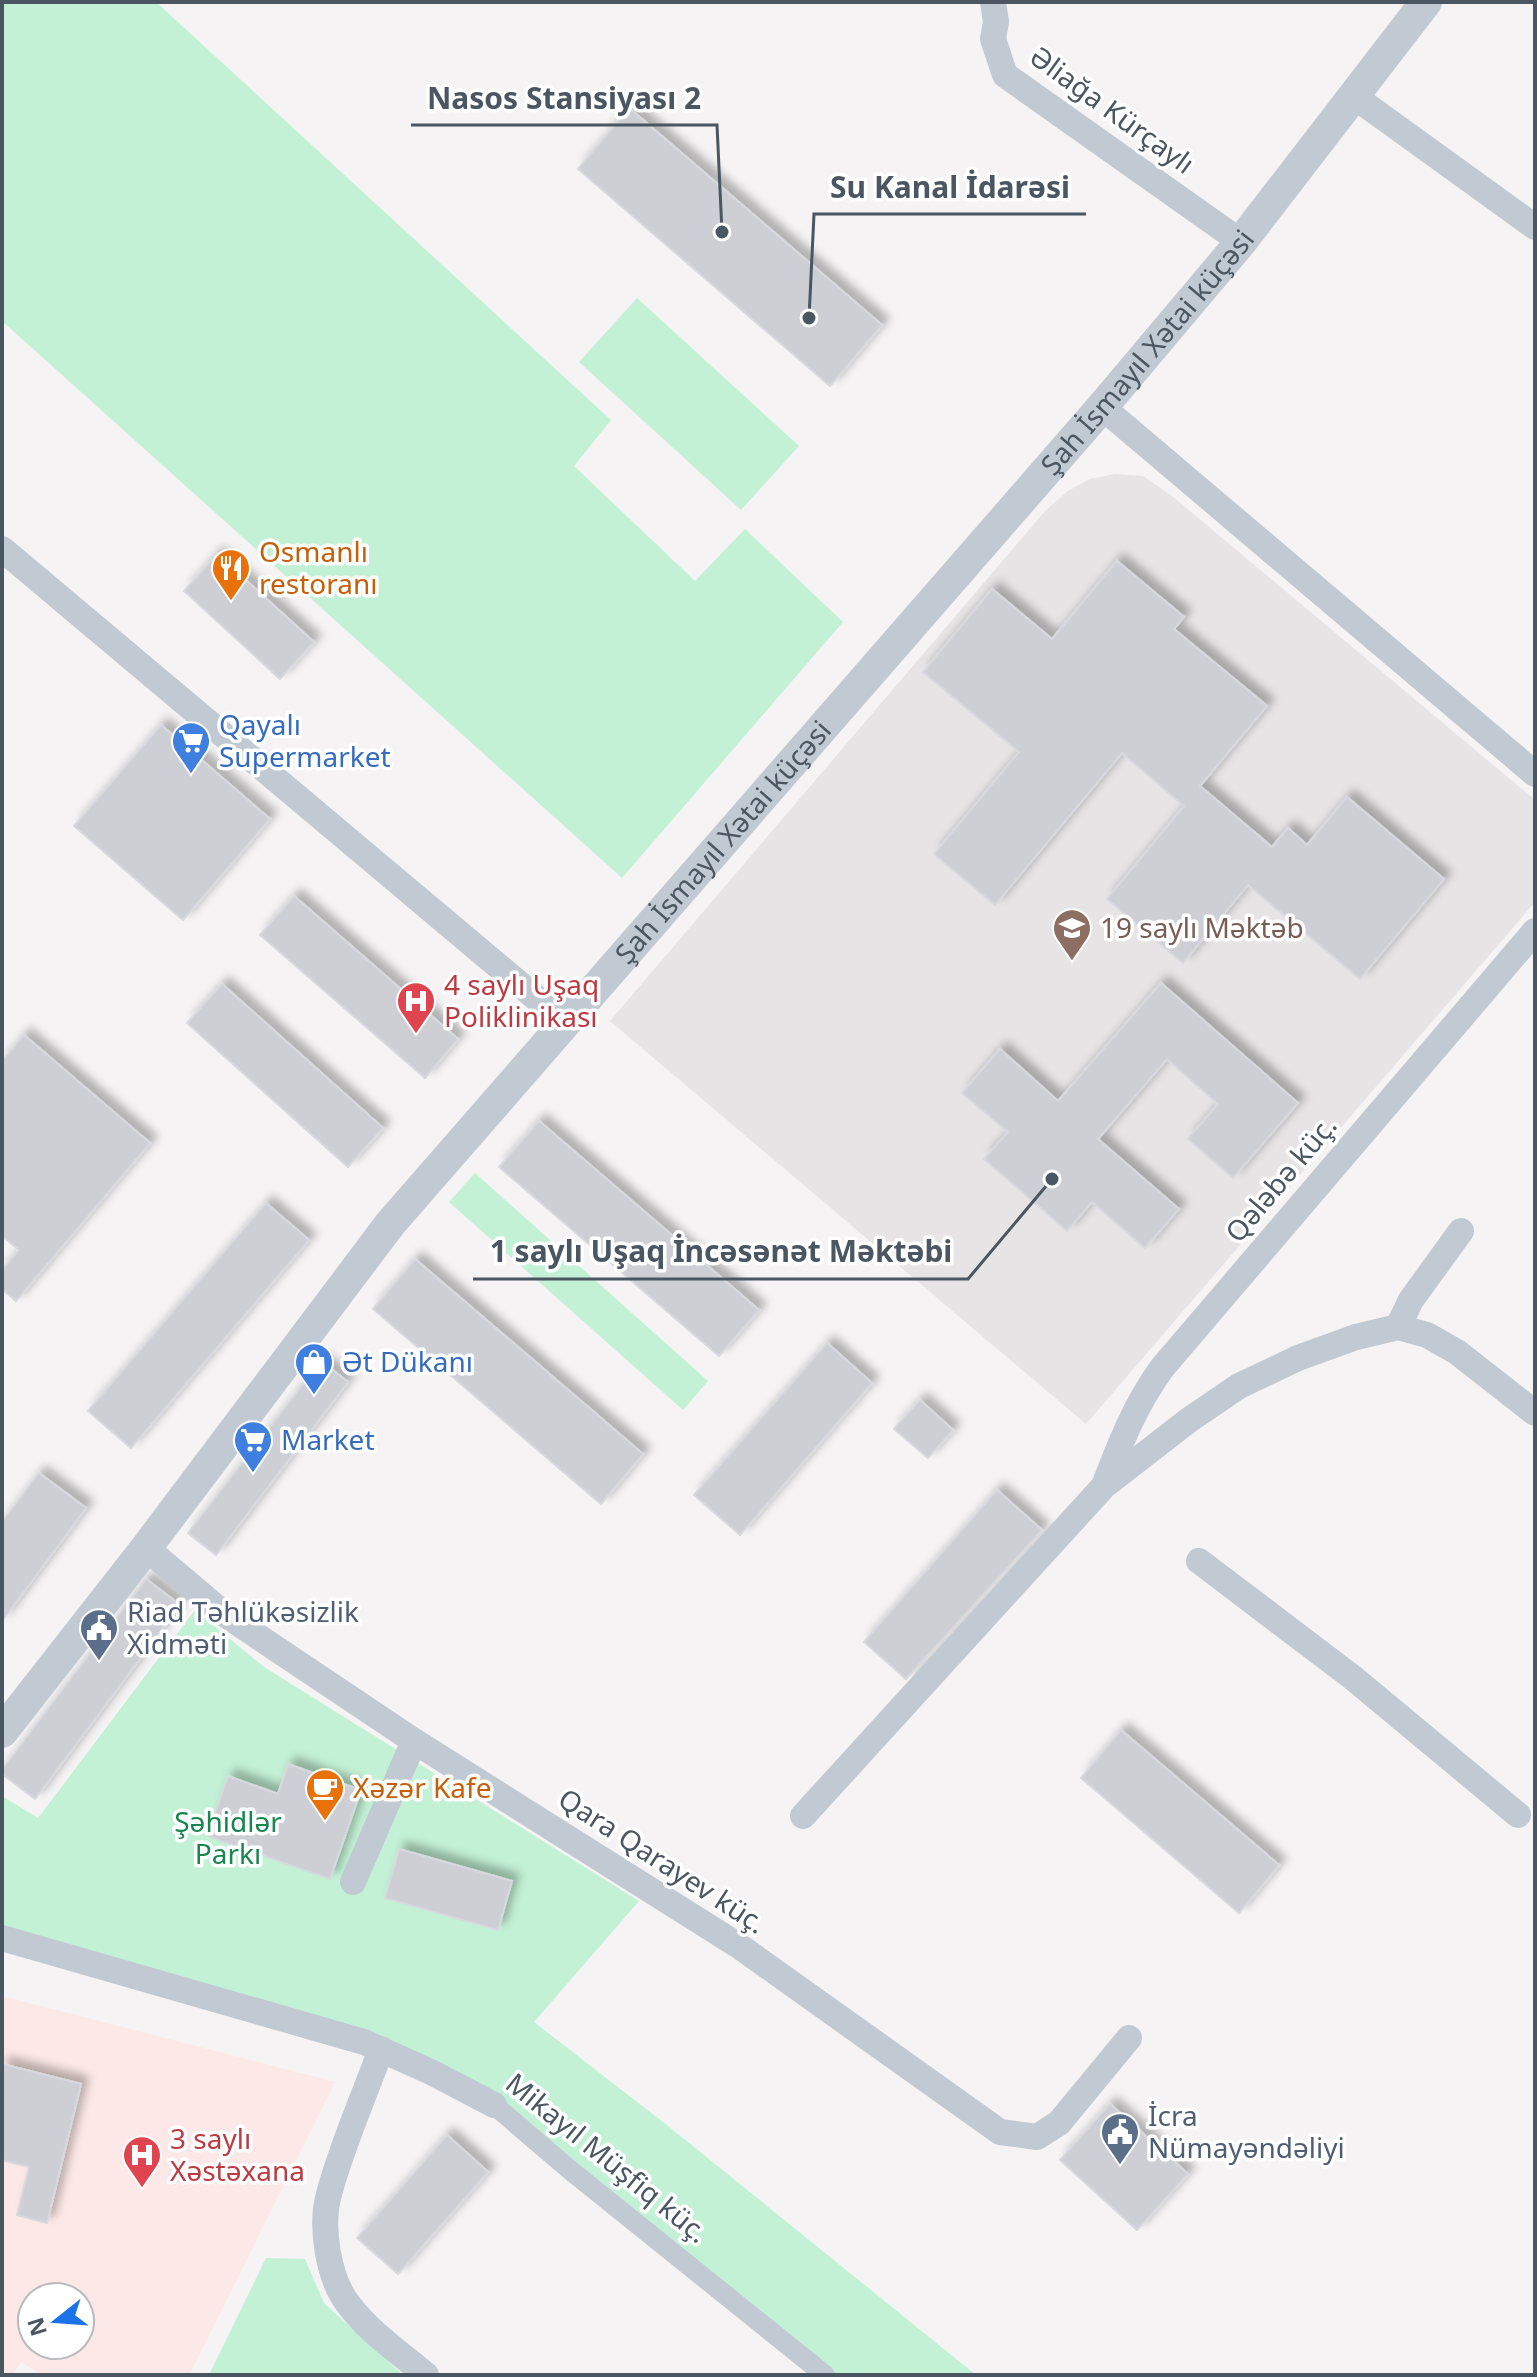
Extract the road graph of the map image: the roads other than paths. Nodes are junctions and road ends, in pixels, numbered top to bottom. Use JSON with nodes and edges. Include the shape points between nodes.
{"nodes":[{"id":1,"x":993,"y":2,"type":"edge"},
{"id":2,"x":1426,"y":2,"type":"edge"},
{"id":3,"x":1355,"y":97,"type":"junction"},
{"id":4,"x":1535,"y":227,"type":"edge"},
{"id":5,"x":1241,"y":242,"type":"junction"},
{"id":6,"x":1102,"y":407,"type":"junction"},
{"id":7,"x":2,"y":549,"type":"edge"},
{"id":8,"x":1535,"y":774,"type":"edge"},
{"id":9,"x":1535,"y":931,"type":"edge"},
{"id":10,"x":566,"y":1023,"type":"junction"},
{"id":11,"x":1461,"y":1231,"type":"dead end"},
{"id":12,"x":1398,"y":1327,"type":"junction"},
{"id":13,"x":1535,"y":1413,"type":"edge"},
{"id":14,"x":1104,"y":1486,"type":"junction"},
{"id":15,"x":146,"y":1548,"type":"junction"},
{"id":16,"x":1199,"y":1561,"type":"dead end"},
{"id":17,"x":2,"y":1732,"type":"edge"},
{"id":18,"x":414,"y":1741,"type":"junction"},
{"id":19,"x":1518,"y":1815,"type":"dead end"},
{"id":20,"x":803,"y":1816,"type":"dead end"},
{"id":21,"x":353,"y":1882,"type":"dead end"},
{"id":22,"x":2,"y":1938,"type":"edge"},
{"id":23,"x":1129,"y":2038,"type":"dead end"},
{"id":24,"x":381,"y":2049,"type":"junction"},
{"id":25,"x":494,"y":2105,"type":"joint"},
{"id":26,"x":426,"y":2375,"type":"edge"},
{"id":27,"x":825,"y":2375,"type":"edge"}],
"edges":[{"from":1,"to":5,"type":"street","name":"Əliağa Kürçaylı","via":[[993,39],[1005,75]]},
{"from":2,"to":3,"type":"street","name":"Şah İsmayıl Xətai küçəsi"},
{"from":3,"to":4,"type":"street"},
{"from":3,"to":5,"type":"street","name":"Şah İsmayıl Xətai küçəsi"},
{"from":5,"to":6,"type":"street","name":"Şah İsmayıl Xətai küçəsi"},
{"from":6,"to":8,"type":"street"},
{"from":6,"to":10,"type":"street","name":"Şah İsmayıl Xətai küçəsi"},
{"from":7,"to":10,"type":"street"},
{"from":9,"to":14,"type":"street","name":"Qələbə küç.","via":[[1162,1368],[1141,1397]]},
{"from":10,"to":15,"type":"street","name":"Şah İsmayıl Xətai küçəsi","via":[[390,1224]]},
{"from":11,"to":12,"type":"street"},
{"from":12,"to":13,"type":"street","via":[[1457,1352]]},
{"from":12,"to":14,"type":"street","via":[[1298,1358],[1239,1386]]},
{"from":14,"to":20,"type":"street"},
{"from":15,"to":17,"type":"street","name":"Şah İsmayıl Xətai küçəsi"},
{"from":15,"to":18,"type":"street","name":"Qara Qarayev küç.","via":[[223,1613]]},
{"from":16,"to":19,"type":"street","via":[[1352,1677]]},
{"from":18,"to":21,"type":"street"},
{"from":18,"to":23,"type":"street","name":"Qara Qarayev küç.","via":[[739,1946],[1000,2132],[1037,2137],[1059,2123]]},
{"from":22,"to":24,"type":"street","name":"Mikayıl Müşfiq küç."},
{"from":24,"to":25,"type":"street","name":"Mikayıl Müşfiq küç."},
{"from":24,"to":26,"type":"street","via":[[328,2196],[329,2258],[347,2304]]},
{"from":25,"to":27,"type":"street","name":"Mikayıl Müşfiq küç."}]}
